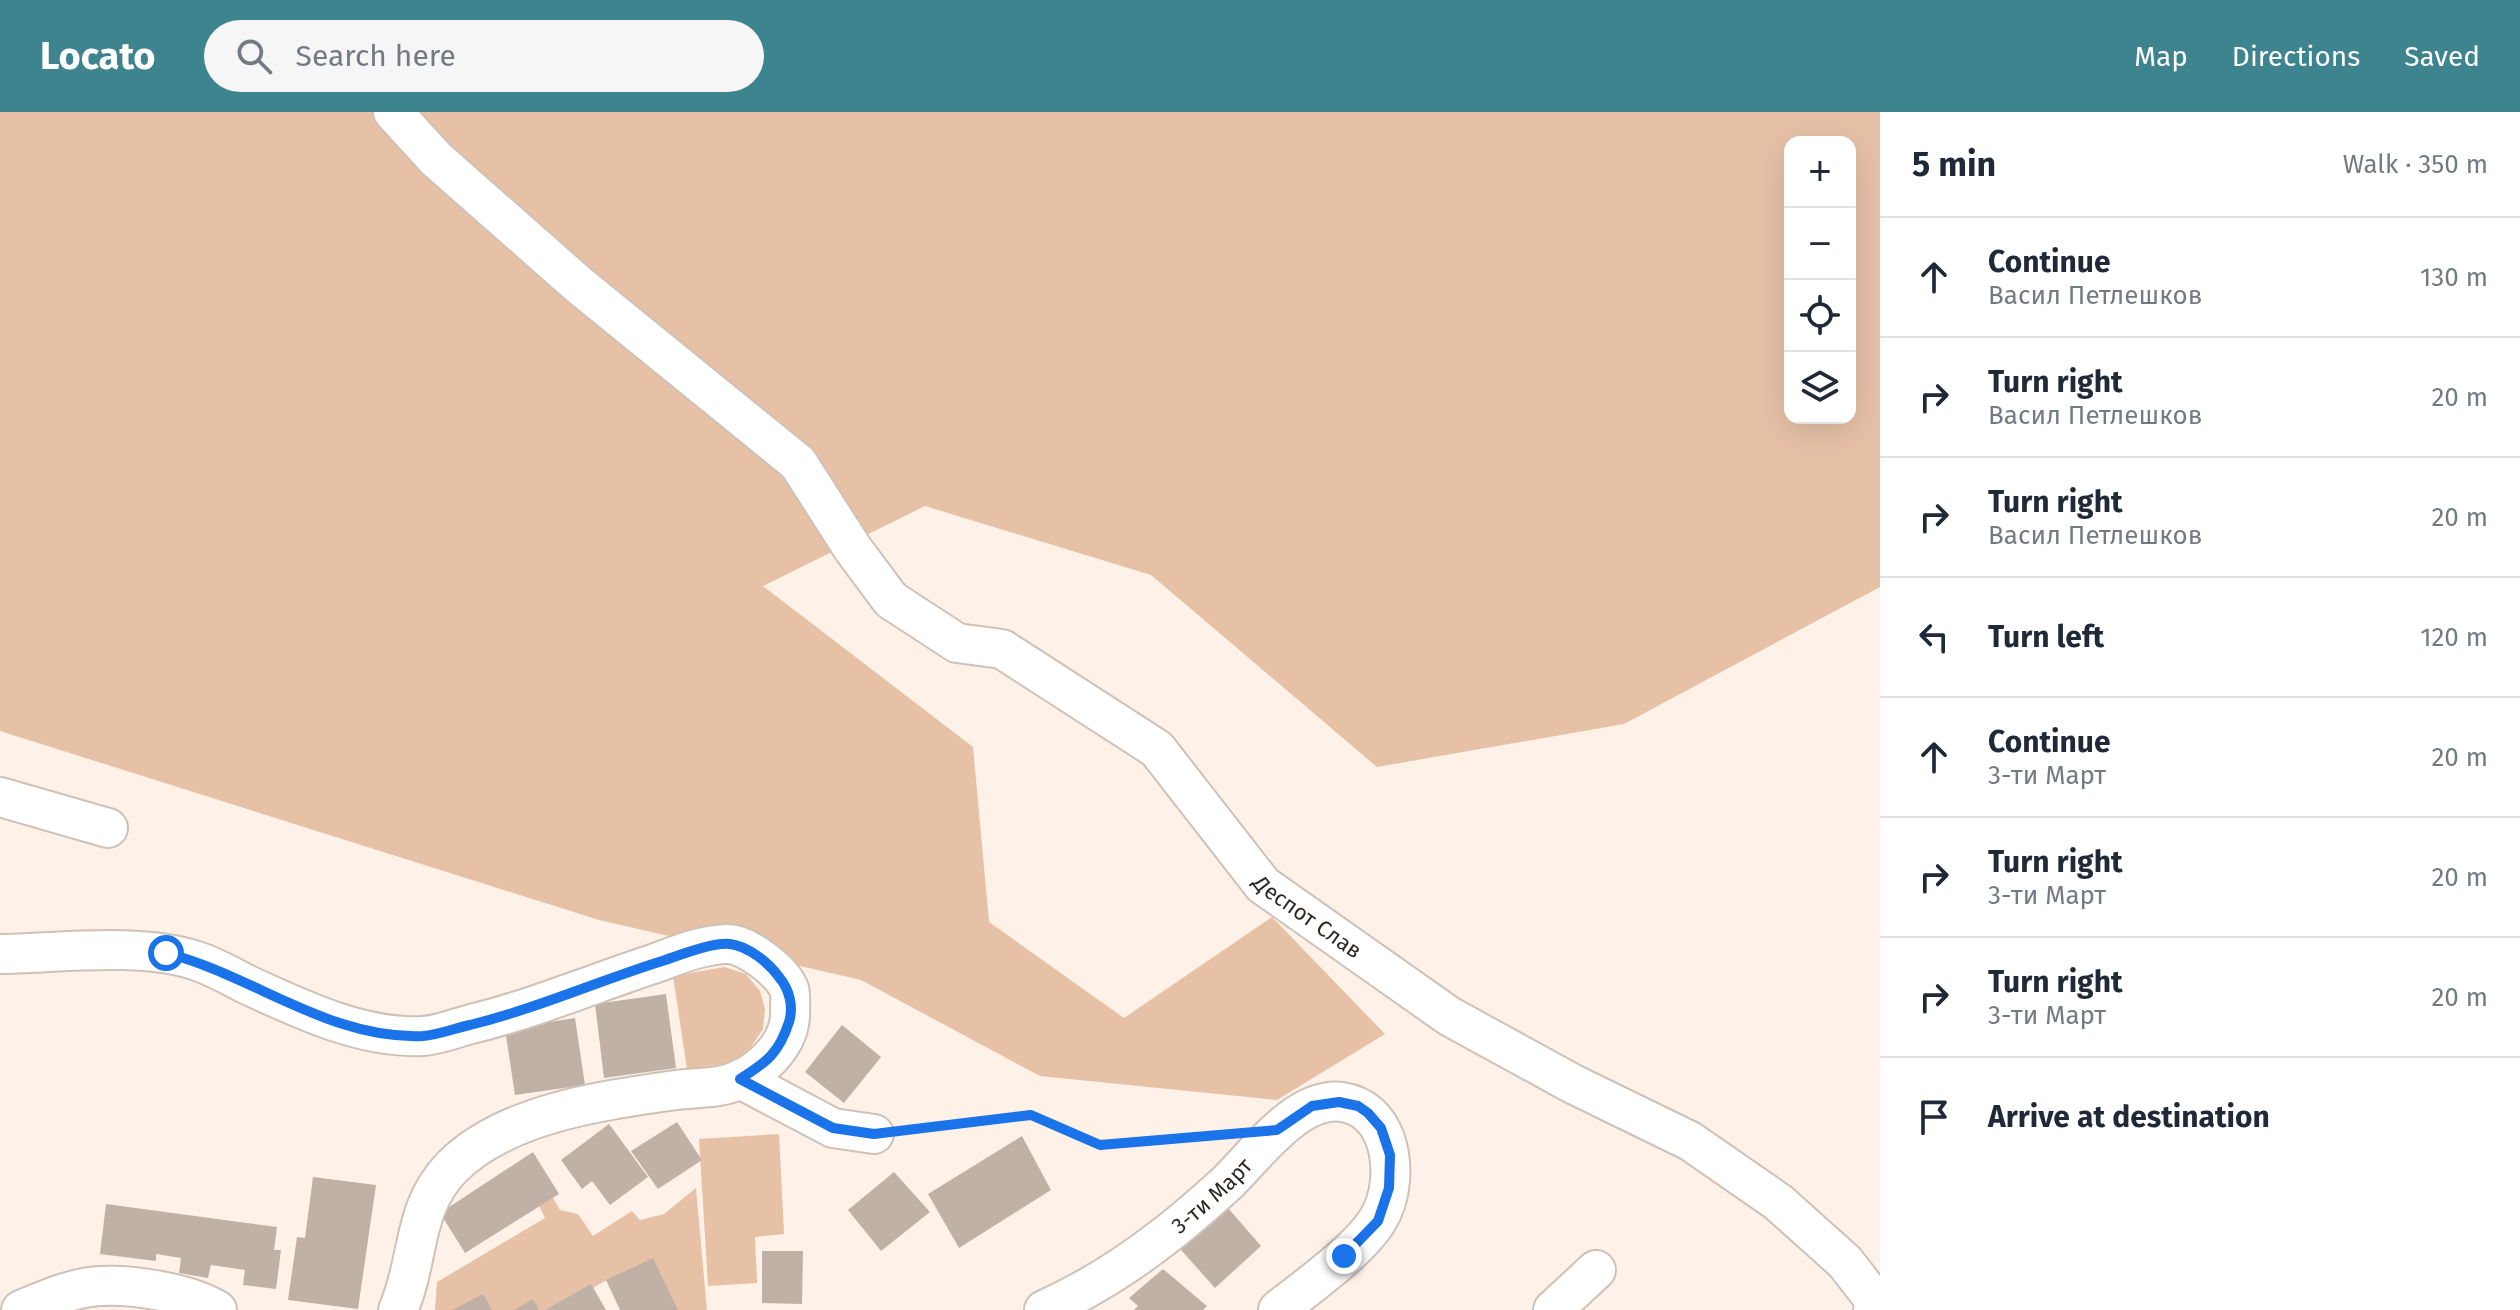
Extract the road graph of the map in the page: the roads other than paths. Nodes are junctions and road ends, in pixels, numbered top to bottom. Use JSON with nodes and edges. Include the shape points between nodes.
{"nodes":[{"id":1,"x":393,"y":112,"type":"edge"},
{"id":2,"x":0,"y":797,"type":"edge"},
{"id":3,"x":108,"y":828,"type":"dead end"},
{"id":4,"x":0,"y":954,"type":"edge"},
{"id":5,"x":740,"y":1079,"type":"junction"},
{"id":6,"x":874,"y":1134,"type":"road end"},
{"id":7,"x":1596,"y":1270,"type":"dead end"},
{"id":8,"x":1876,"y":1306,"type":"edge"},
{"id":9,"x":21,"y":1310,"type":"edge"},
{"id":10,"x":217,"y":1310,"type":"edge"},
{"id":11,"x":398,"y":1310,"type":"edge"},
{"id":12,"x":1044,"y":1310,"type":"edge"},
{"id":13,"x":1278,"y":1310,"type":"edge"},
{"id":14,"x":1553,"y":1310,"type":"edge"}],
"edges":[{"from":1,"to":8,"type":"street","name":"Деспот Слав","via":[[436,159],[579,285],[798,463],[891,600],[957,643],[1002,649],[1157,749],[1263,885],[1449,1016],[1690,1141],[1778,1202],[1845,1262]]},
{"from":2,"to":3,"type":"street"},
{"from":4,"to":5,"type":"street","via":[[166,953],[198,961],[323,1018],[377,1032],[425,1036],[551,1001],[695,950],[730,944],[771,966],[789,989],[791,1017],[779,1049]]},
{"from":5,"to":6,"type":"street","via":[[833,1128]]},
{"from":5,"to":11,"type":"street","via":[[718,1087],[591,1104],[523,1123],[484,1144],[454,1165],[431,1193]]},
{"from":7,"to":14,"type":"street"},
{"from":9,"to":10,"type":"street","via":[[99,1286],[157,1290]]},
{"from":12,"to":13,"type":"street","name":"3-ти Март","via":[[1079,1295],[1159,1241],[1199,1209],[1277,1130],[1312,1106],[1358,1106],[1381,1128],[1390,1155],[1389,1188],[1378,1221]]}]}
